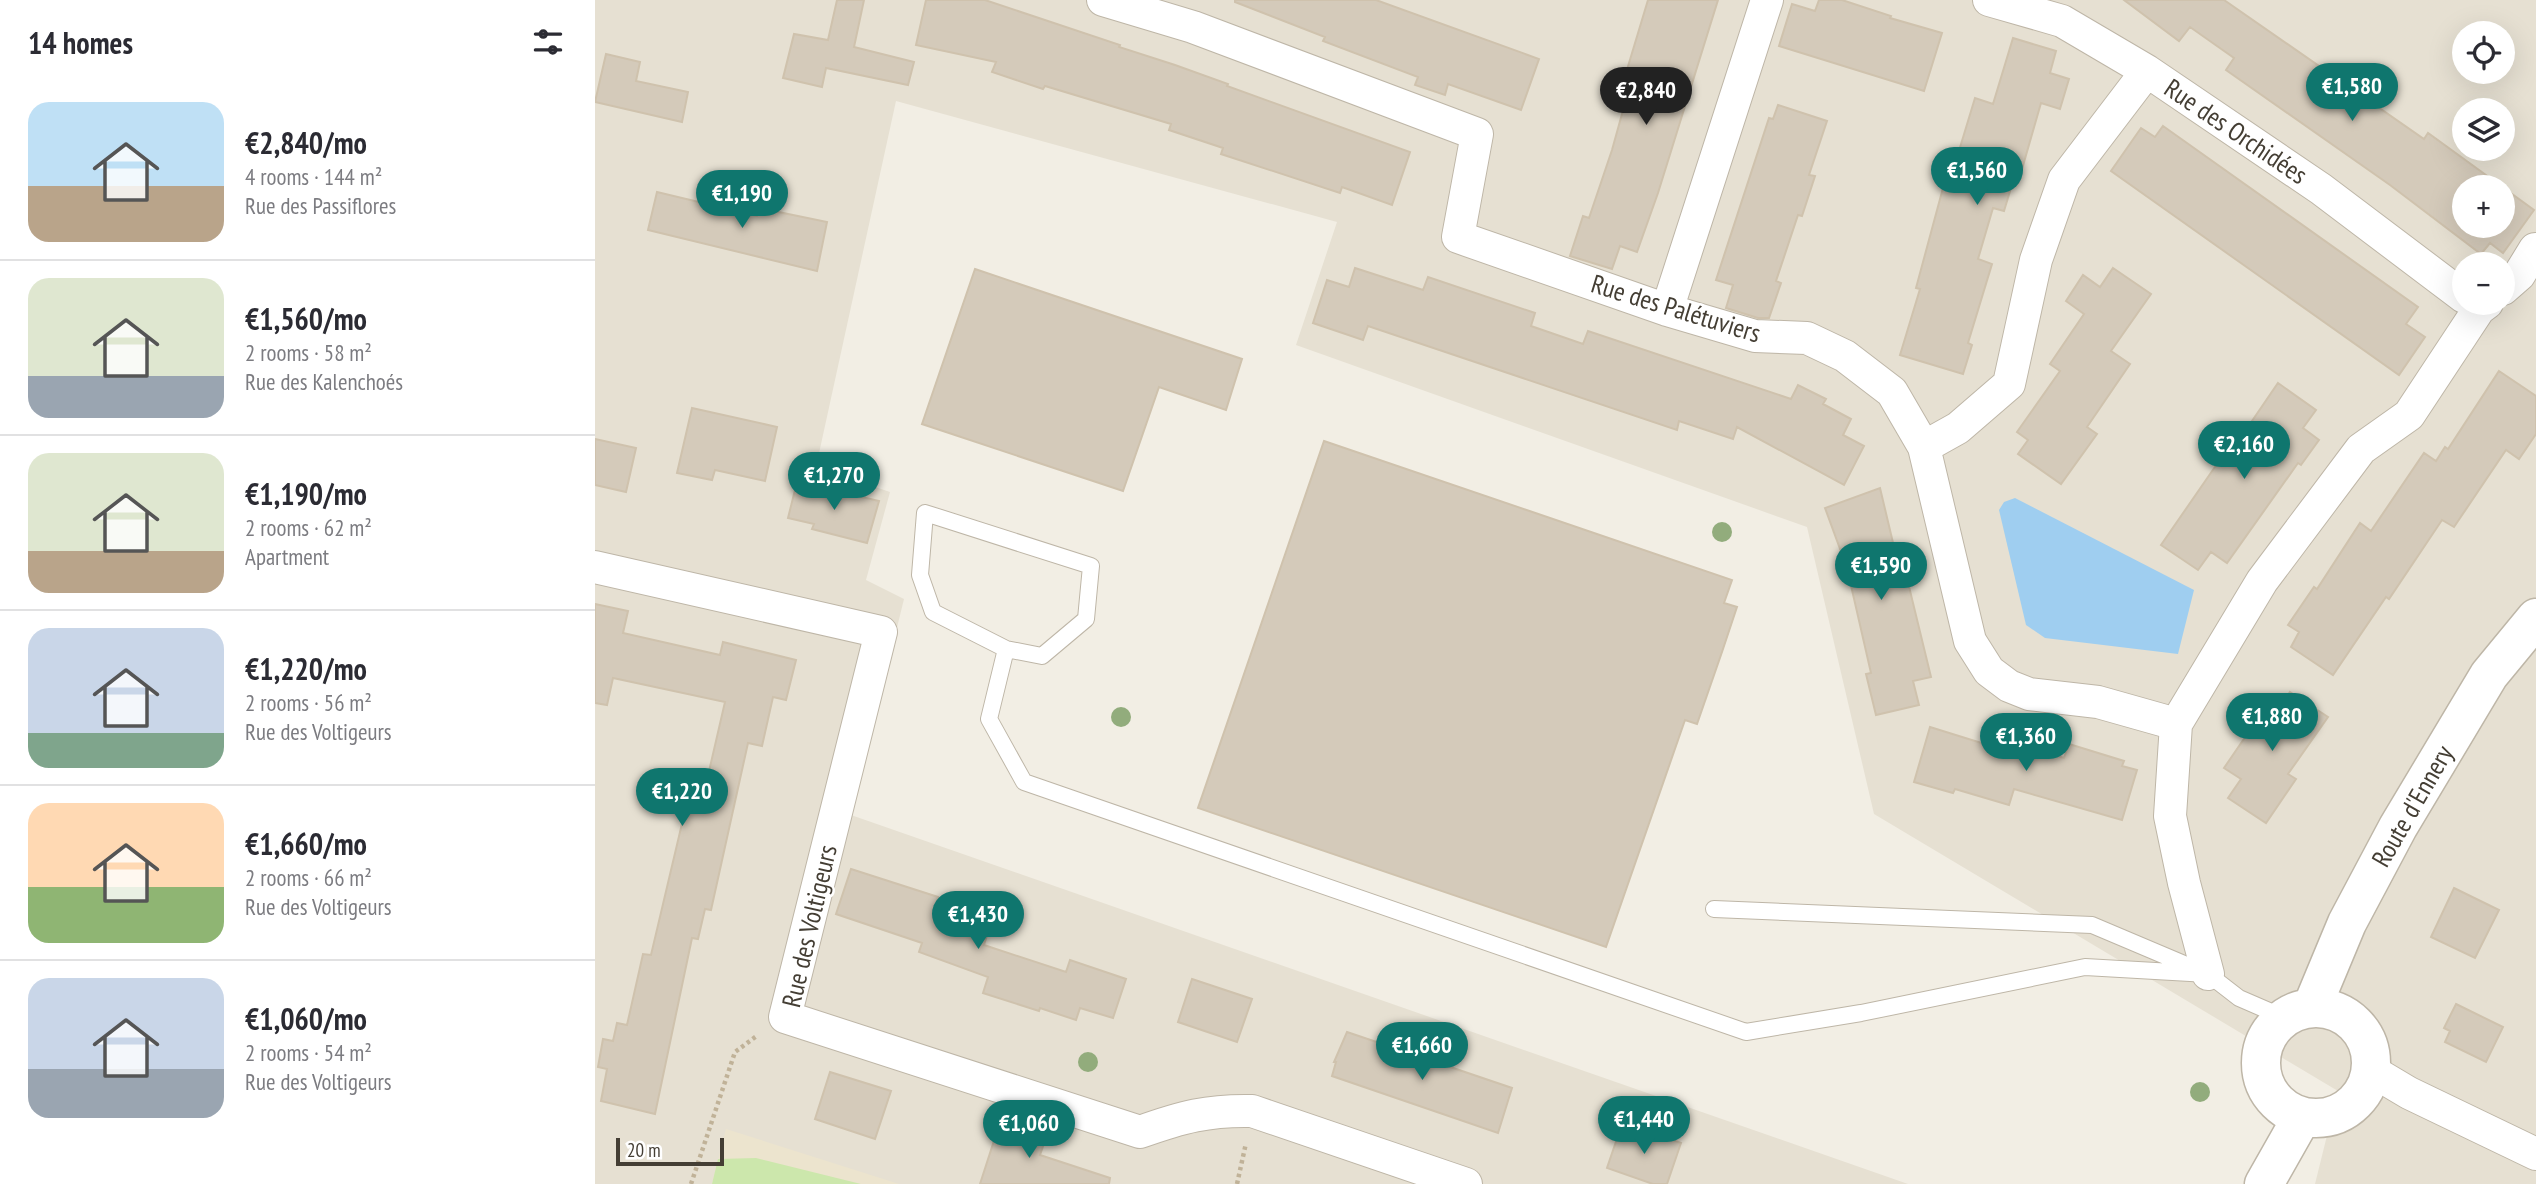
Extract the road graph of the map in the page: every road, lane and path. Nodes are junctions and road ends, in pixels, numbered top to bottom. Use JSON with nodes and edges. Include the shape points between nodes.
{"nodes":[{"id":1,"x":1103,"y":0,"type":"edge"},
{"id":2,"x":1767,"y":0,"type":"edge"},
{"id":3,"x":1989,"y":0,"type":"edge"},
{"id":4,"x":1198,"y":13,"type":"edge"},
{"id":5,"x":2147,"y":71,"type":"junction"},
{"id":6,"x":2535,"y":249,"type":"edge"},
{"id":7,"x":2515,"y":278,"type":"edge"},
{"id":8,"x":2452,"y":280,"type":"edge"},
{"id":9,"x":1667,"y":310,"type":"junction"},
{"id":10,"x":2472,"y":315,"type":"edge"},
{"id":11,"x":1924,"y":447,"type":"junction"},
{"id":12,"x":595,"y":568,"type":"edge"},
{"id":13,"x":2536,"y":618,"type":"edge"},
{"id":14,"x":1006,"y":649,"type":"junction"},
{"id":15,"x":2176,"y":723,"type":"junction"},
{"id":16,"x":1714,"y":909,"type":"dead end"},
{"id":17,"x":2208,"y":974,"type":"junction"},
{"id":18,"x":2297,"y":1012,"type":"junction"},
{"id":19,"x":785,"y":1017,"type":"junction"},
{"id":20,"x":2372,"y":1071,"type":"junction"},
{"id":21,"x":2302,"y":1117,"type":"junction"},
{"id":22,"x":2536,"y":1154,"type":"edge"},
{"id":23,"x":691,"y":1184,"type":"edge"},
{"id":24,"x":1467,"y":1184,"type":"edge"},
{"id":25,"x":2265,"y":1184,"type":"edge"}],
"edges":[{"from":1,"to":4,"type":"street","name":"Rue des Palétuviers"},
{"from":2,"to":9,"type":"street"},
{"from":3,"to":5,"type":"street","name":"Rue des Orchidées","via":[[2062,21]]},
{"from":4,"to":9,"type":"street","name":"Rue des Palétuviers","via":[[1476,134],[1458,237]]},
{"from":5,"to":8,"type":"street","name":"Rue des Orchidées"},
{"from":5,"to":11,"type":"street","via":[[2064,180],[2036,260],[2009,384],[1958,428]]},
{"from":6,"to":7,"type":"street"},
{"from":9,"to":11,"type":"street","name":"Rue des Palétuviers","via":[[1755,336],[1807,338],[1845,356],[1892,392]]},
{"from":10,"to":15,"type":"street","via":[[2409,415],[2361,449],[2262,581]]},
{"from":11,"to":15,"type":"street","name":"Rue des Palétuviers","via":[[1970,642],[1989,671],[2029,694],[2098,702]]},
{"from":12,"to":19,"type":"street","name":"Rue des Voltigeurs","via":[[881,632]]},
{"from":13,"to":18,"type":"street","name":"Route d'Ennery","via":[[2489,675],[2398,827]]},
{"from":14,"to":14,"type":"lane","via":[[1042,656],[1086,619],[1091,566],[925,513],[920,575],[933,612]]},
{"from":14,"to":17,"type":"lane","via":[[989,719],[1024,782],[1747,1032],[2085,967]]},
{"from":15,"to":17,"type":"street","via":[[2170,816]]},
{"from":16,"to":17,"type":"lane","via":[[2092,925]]},
{"from":17,"to":18,"type":"lane","via":[[2239,998]]},
{"from":18,"to":20,"type":"street","via":[[2339,1011],[2362,1030],[2370,1048]]},
{"from":18,"to":21,"type":"street","via":[[2263,1045],[2261,1077],[2275,1102]]},
{"from":19,"to":23,"type":"path","via":[[735,1052]]},
{"from":19,"to":24,"type":"street","name":"Rue des Voltigeurs","via":[[1140,1132],[1184,1116],[1252,1111]]},
{"from":20,"to":21,"type":"street","via":[[2367,1087],[2345,1111],[2314,1119]]},
{"from":20,"to":22,"type":"street"},
{"from":21,"to":25,"type":"street"}]}
